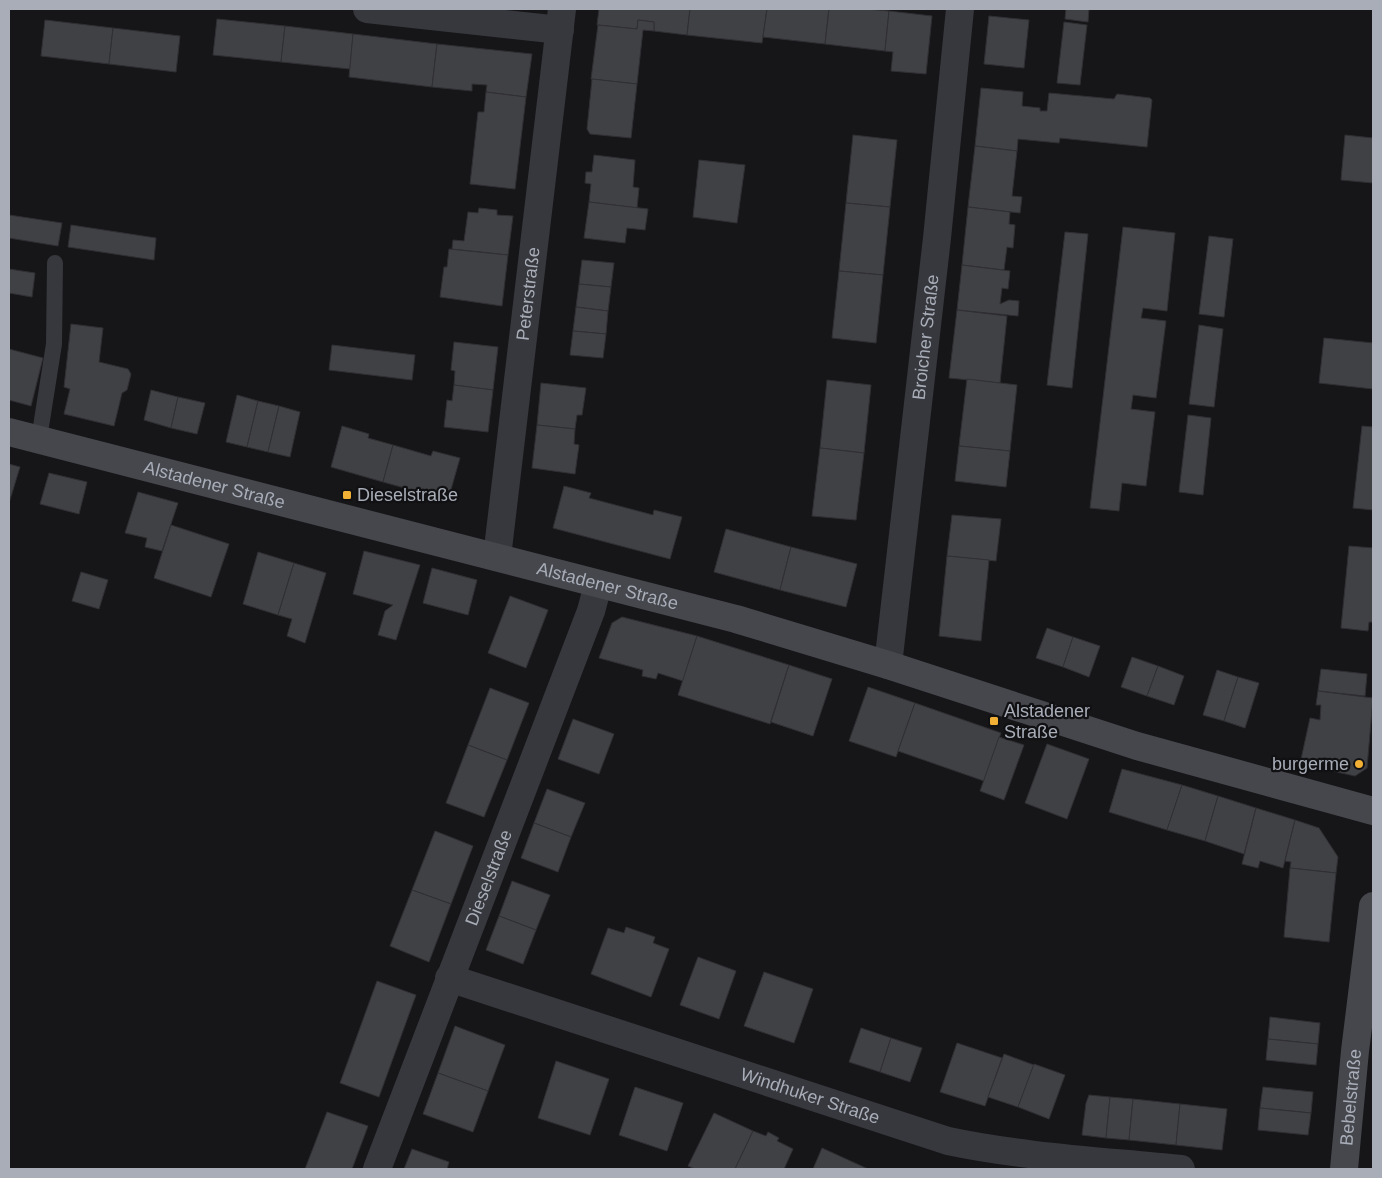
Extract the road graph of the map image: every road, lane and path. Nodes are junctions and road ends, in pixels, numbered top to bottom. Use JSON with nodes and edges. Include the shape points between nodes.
{"nodes":[{"id":1,"x":367,"y":9,"type":"edge"},
{"id":2,"x":960,"y":9,"type":"edge"},
{"id":3,"x":561,"y":19,"type":"edge"},
{"id":4,"x":55,"y":263,"type":"dead end"},
{"id":5,"x":9,"y":432,"type":"edge"},
{"id":6,"x":39,"y":439,"type":"junction"},
{"id":7,"x":497,"y":557,"type":"junction"},
{"id":8,"x":598,"y":585,"type":"junction"},
{"id":9,"x":888,"y":665,"type":"junction"},
{"id":10,"x":1373,"y":811,"type":"edge"},
{"id":11,"x":1373,"y":906,"type":"edge"},
{"id":12,"x":449,"y":978,"type":"junction"},
{"id":13,"x":377,"y":1169,"type":"edge"},
{"id":14,"x":1181,"y":1169,"type":"edge"},
{"id":15,"x":1344,"y":1169,"type":"edge"}],
"edges":[{"from":1,"to":3,"type":"street"},
{"from":2,"to":9,"type":"street","name":"Broicher Straße"},
{"from":3,"to":7,"type":"street","name":"Peterstraße"},
{"from":4,"to":6,"type":"lane","via":[[54,344]]},
{"from":5,"to":6,"type":"street","name":"Alstadener Straße"},
{"from":6,"to":7,"type":"street","name":"Alstadener Straße"},
{"from":7,"to":8,"type":"street","name":"Alstadener Straße"},
{"from":8,"to":9,"type":"street","name":"Alstadener Straße","via":[[736,619]]},
{"from":8,"to":12,"type":"street","name":"Dieselstraße","via":[[591,611]]},
{"from":9,"to":10,"type":"street","name":"Alstadener Straße","via":[[1137,746]]},
{"from":11,"to":15,"type":"street","name":"Bebelstraße"},
{"from":12,"to":13,"type":"street","name":"Dieselstraße"},
{"from":12,"to":14,"type":"street","name":"Windhuker Straße","via":[[948,1140],[1018,1152]]}]}
